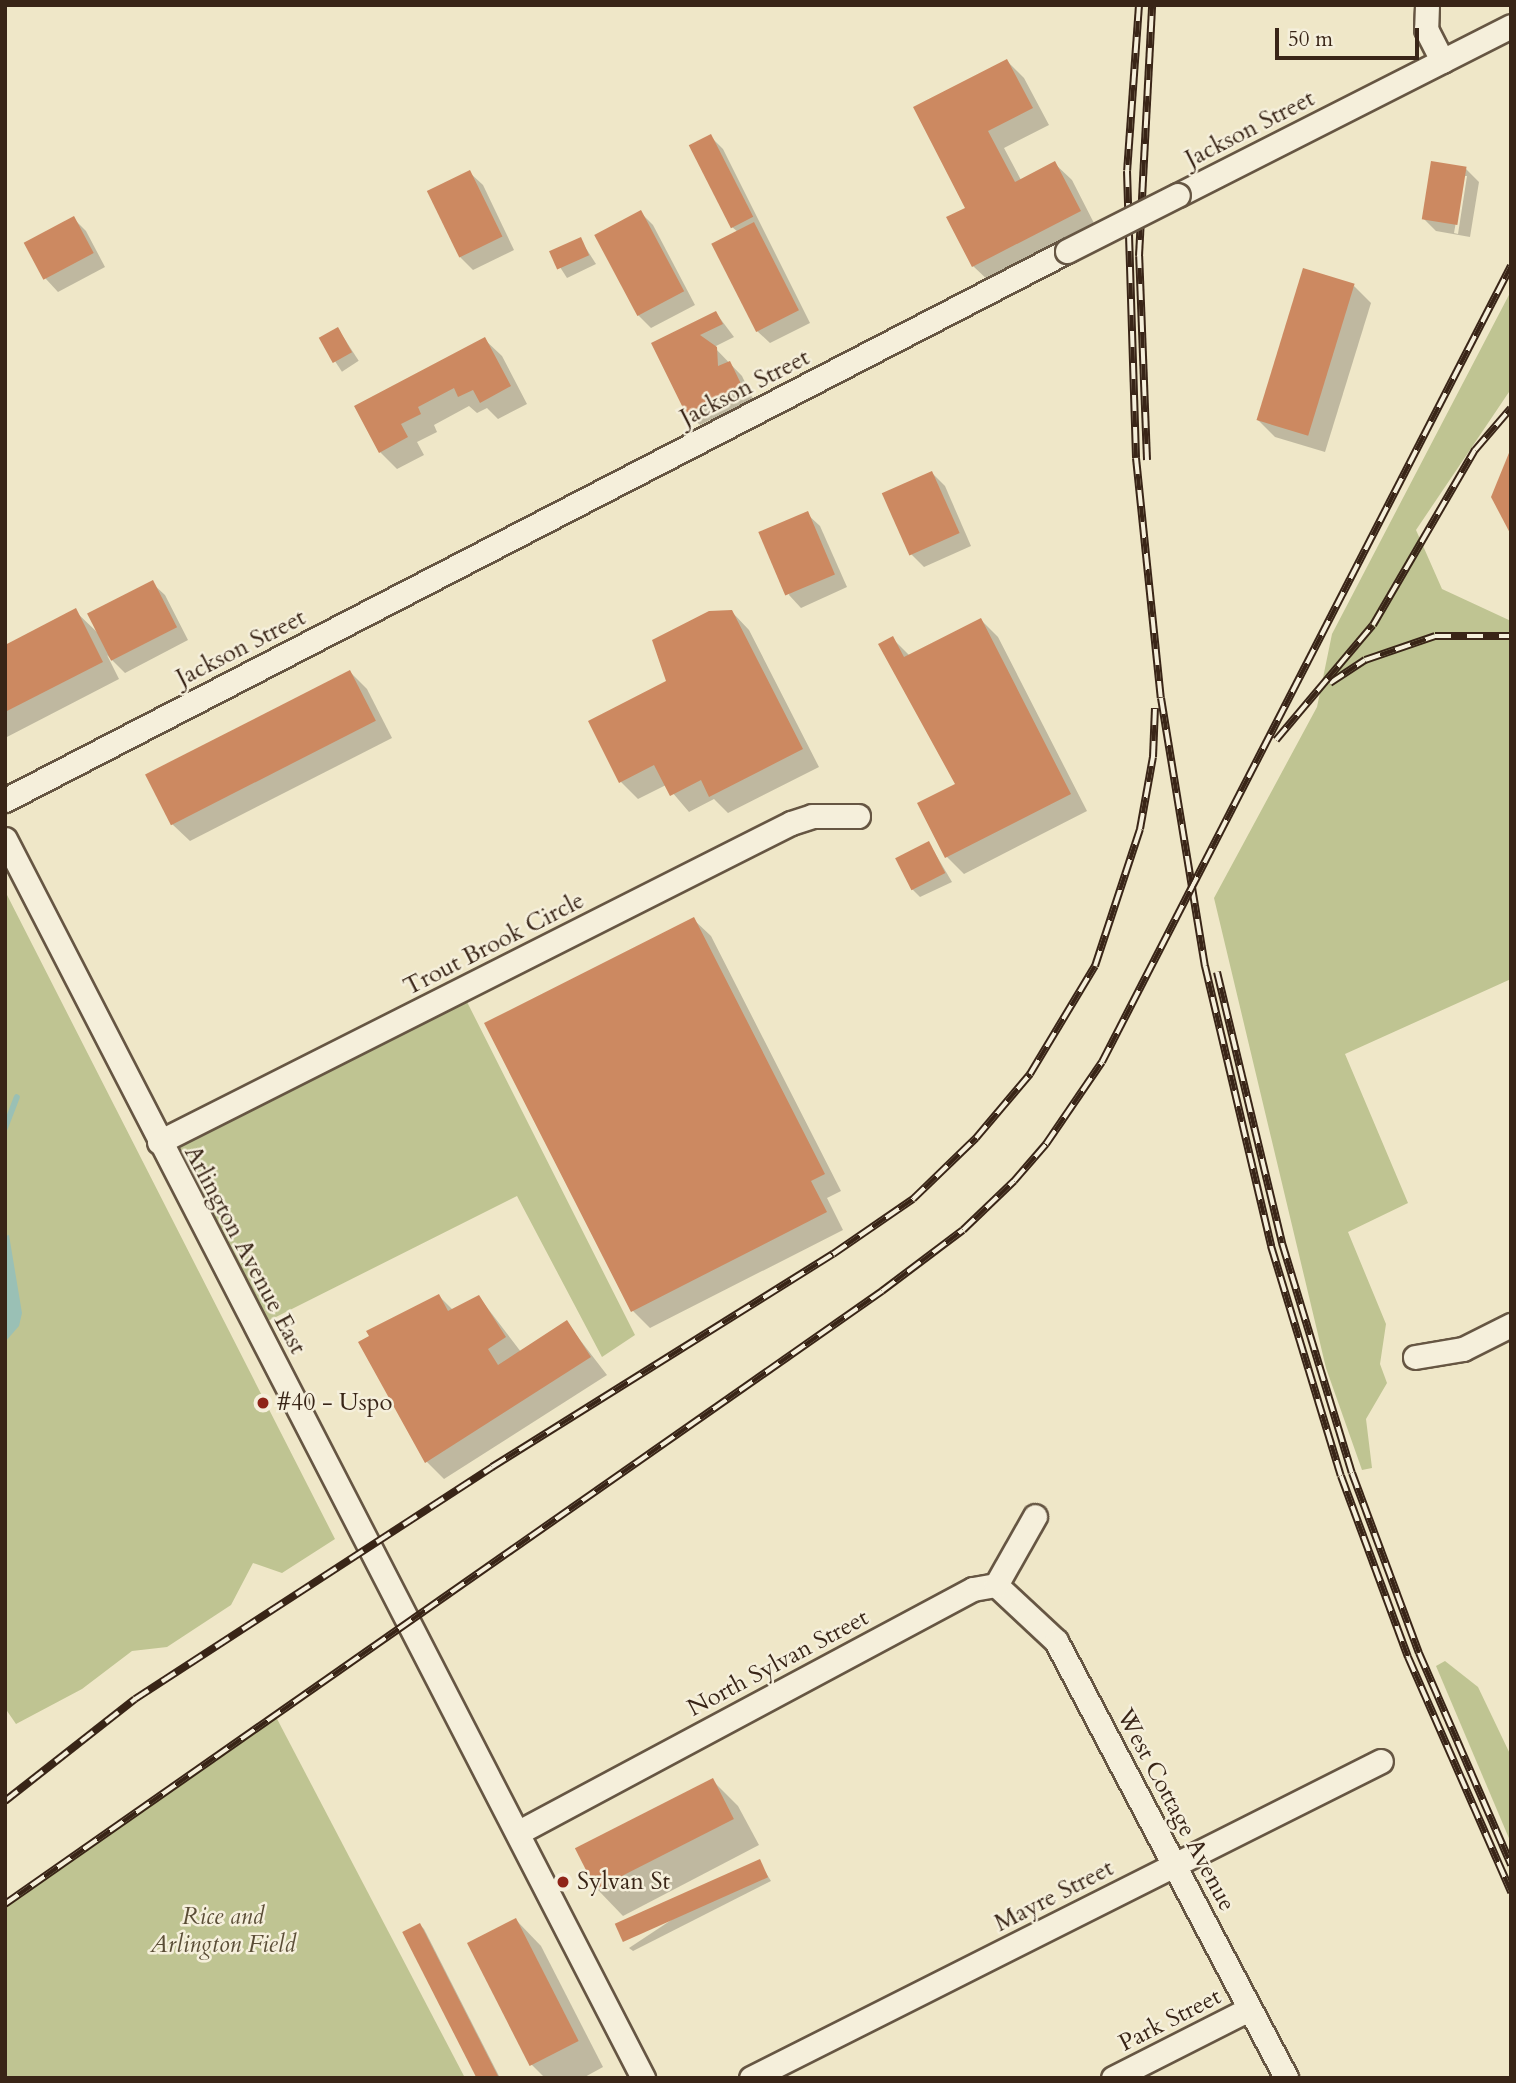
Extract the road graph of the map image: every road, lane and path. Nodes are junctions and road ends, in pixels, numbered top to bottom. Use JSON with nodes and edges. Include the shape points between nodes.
{"nodes":[{"id":1,"x":1427,"y":5,"type":"edge"},
{"id":2,"x":1511,"y":26,"type":"edge"},
{"id":3,"x":1442,"y":61,"type":"junction"},
{"id":4,"x":5,"y":800,"type":"edge"},
{"id":5,"x":858,"y":816,"type":"dead end"},
{"id":6,"x":5,"y":839,"type":"edge"},
{"id":7,"x":159,"y":1142,"type":"junction"},
{"id":8,"x":1511,"y":1325,"type":"edge"},
{"id":9,"x":1415,"y":1357,"type":"dead end"},
{"id":10,"x":1035,"y":1516,"type":"dead end"},
{"id":11,"x":996,"y":1585,"type":"junction"},
{"id":12,"x":1381,"y":1761,"type":"dead end"},
{"id":13,"x":519,"y":1832,"type":"junction"},
{"id":14,"x":1176,"y":1864,"type":"junction"},
{"id":15,"x":1249,"y":2009,"type":"junction"},
{"id":16,"x":643,"y":2078,"type":"edge"},
{"id":17,"x":751,"y":2078,"type":"edge"},
{"id":18,"x":1114,"y":2078,"type":"edge"},
{"id":19,"x":1286,"y":2078,"type":"edge"}],
"edges":[{"from":1,"to":3,"type":"street","via":[[1426,29]]},
{"from":2,"to":3,"type":"street","name":"Jackson Street"},
{"from":3,"to":4,"type":"street","name":"Jackson Street","bridge":true},
{"from":5,"to":7,"type":"street","name":"Trout Brook Circle","via":[[812,816],[791,823]]},
{"from":6,"to":7,"type":"street","name":"Arlington Avenue East"},
{"from":7,"to":13,"type":"street","name":"Arlington Avenue East"},
{"from":8,"to":9,"type":"street","via":[[1463,1349]]},
{"from":10,"to":11,"type":"street"},
{"from":11,"to":13,"type":"street","name":"North Sylvan Street","via":[[973,1589]]},
{"from":11,"to":14,"type":"street","name":"West Cottage Avenue","via":[[1056,1641]]},
{"from":12,"to":14,"type":"street","name":"Mayre Street"},
{"from":13,"to":16,"type":"street","name":"Arlington Avenue East"},
{"from":14,"to":15,"type":"street","name":"West Cottage Avenue"},
{"from":14,"to":17,"type":"street","name":"Mayre Street"},
{"from":15,"to":18,"type":"street","name":"Park Street"},
{"from":15,"to":19,"type":"street","name":"West Cottage Avenue"}]}
